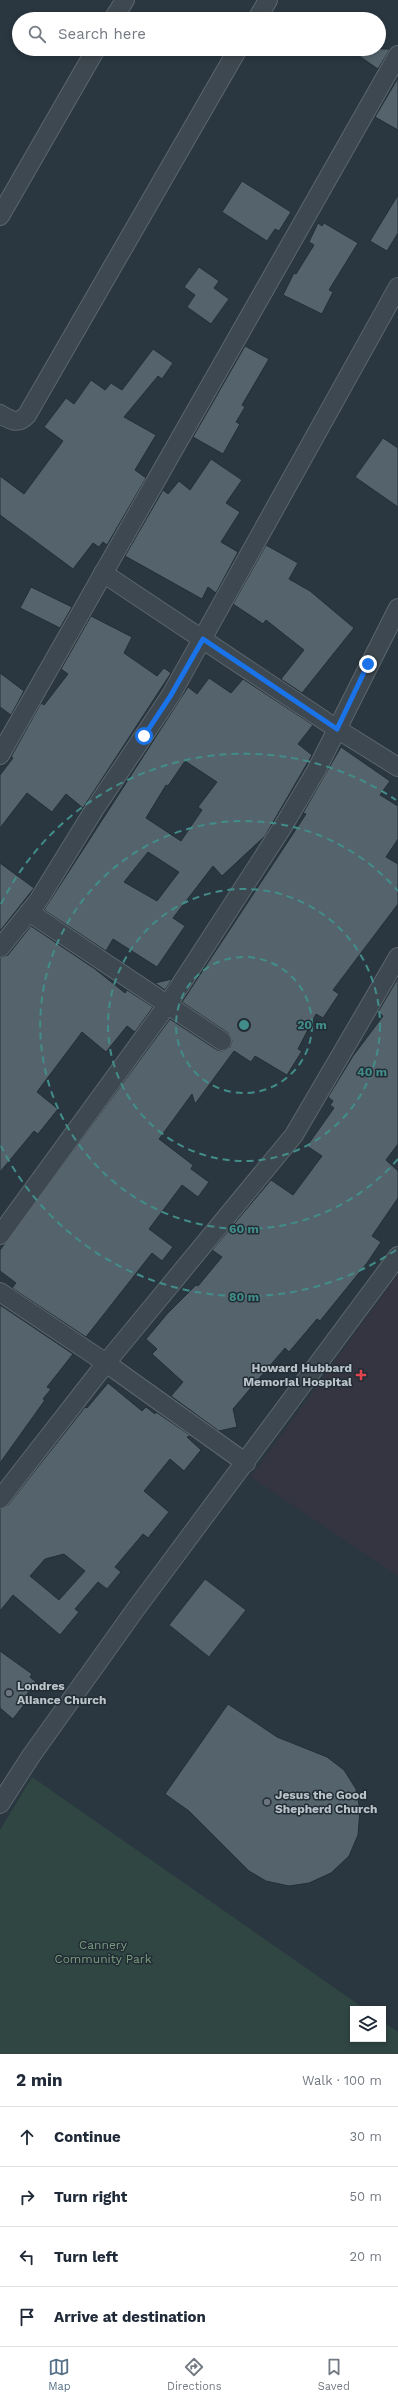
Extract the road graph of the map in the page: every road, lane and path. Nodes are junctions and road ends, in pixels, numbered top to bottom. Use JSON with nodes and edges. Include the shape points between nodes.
{"nodes":[{"id":1,"x":125,"y":0,"type":"edge"},
{"id":2,"x":268,"y":0,"type":"edge"},
{"id":3,"x":117,"y":12,"type":"edge"},
{"id":4,"x":261,"y":12,"type":"edge"},
{"id":5,"x":398,"y":55,"type":"edge"},
{"id":6,"x":92,"y":56,"type":"edge"},
{"id":7,"x":234,"y":56,"type":"edge"},
{"id":8,"x":0,"y":216,"type":"edge"},
{"id":9,"x":398,"y":287,"type":"edge"},
{"id":10,"x":0,"y":414,"type":"edge"},
{"id":11,"x":103,"y":573,"type":"junction"},
{"id":12,"x":398,"y":608,"type":"edge"},
{"id":13,"x":203,"y":639,"type":"junction"},
{"id":14,"x":337,"y":729,"type":"junction"},
{"id":15,"x":0,"y":755,"type":"edge"},
{"id":16,"x":398,"y":767,"type":"edge"},
{"id":17,"x":29,"y":912,"type":"junction"},
{"id":18,"x":0,"y":948,"type":"edge"},
{"id":19,"x":398,"y":957,"type":"edge"},
{"id":20,"x":168,"y":1004,"type":"junction"},
{"id":21,"x":222,"y":1041,"type":"dead end"},
{"id":22,"x":0,"y":1235,"type":"edge"},
{"id":23,"x":398,"y":1256,"type":"edge"},
{"id":24,"x":0,"y":1292,"type":"edge"},
{"id":25,"x":106,"y":1363,"type":"junction"},
{"id":26,"x":246,"y":1463,"type":"junction"},
{"id":27,"x":0,"y":1499,"type":"edge"},
{"id":28,"x":6,"y":1778,"type":"edge"},
{"id":29,"x":0,"y":1804,"type":"edge"}],
"edges":[{"from":1,"to":3,"type":"street"},
{"from":2,"to":4,"type":"street"},
{"from":5,"to":11,"type":"street"},
{"from":6,"to":8,"type":"street"},
{"from":7,"to":10,"type":"street","via":[[27,415],[17,422]]},
{"from":9,"to":13,"type":"street"},
{"from":11,"to":13,"type":"street"},
{"from":11,"to":15,"type":"street"},
{"from":12,"to":14,"type":"street"},
{"from":13,"to":14,"type":"street"},
{"from":13,"to":17,"type":"street","via":[[171,695]]},
{"from":14,"to":16,"type":"street"},
{"from":14,"to":20,"type":"street","via":[[282,828]]},
{"from":17,"to":18,"type":"street"},
{"from":17,"to":20,"type":"street"},
{"from":19,"to":25,"type":"street","via":[[294,1135]]},
{"from":20,"to":21,"type":"street"},
{"from":20,"to":22,"type":"street"},
{"from":23,"to":26,"type":"street"},
{"from":24,"to":25,"type":"street"},
{"from":25,"to":26,"type":"street"},
{"from":25,"to":27,"type":"street"},
{"from":26,"to":28,"type":"street"},
{"from":28,"to":29,"type":"street"}]}
